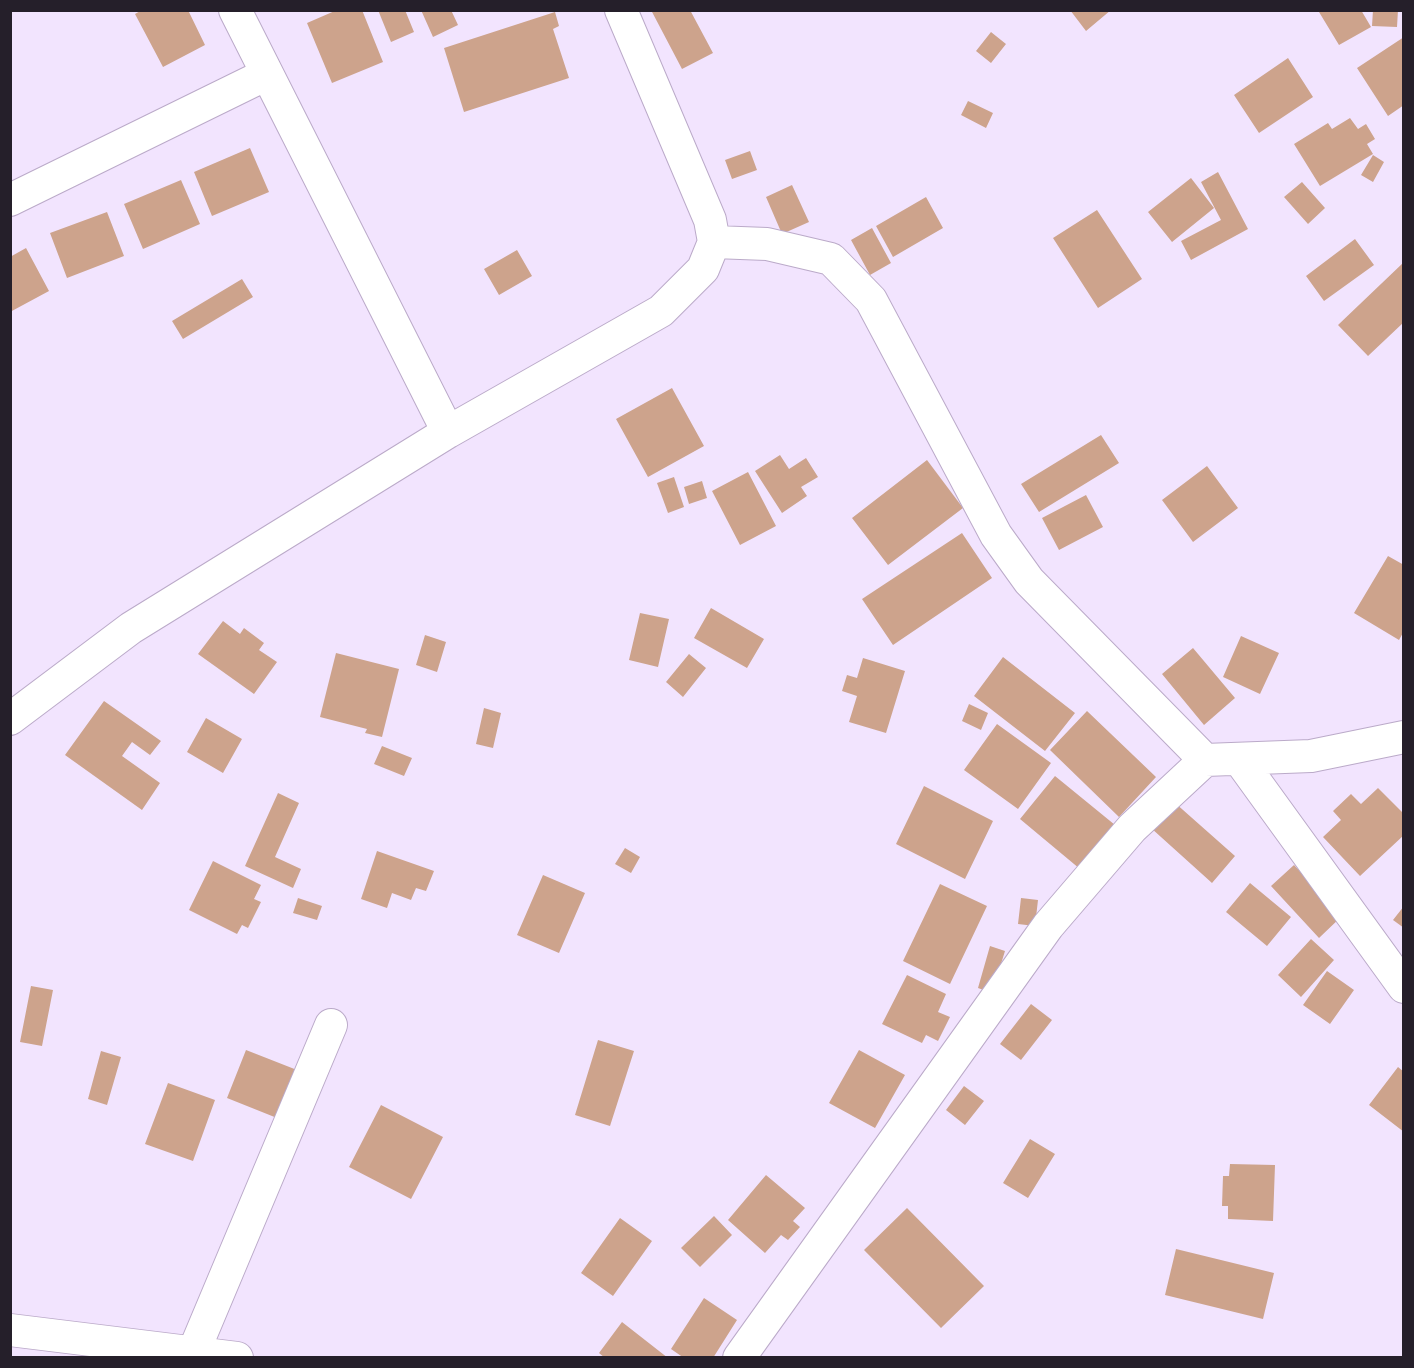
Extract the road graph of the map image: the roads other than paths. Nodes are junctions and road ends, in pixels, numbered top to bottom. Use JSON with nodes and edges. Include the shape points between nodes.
{"nodes":[{"id":1,"x":235,"y":10,"type":"edge"},
{"id":2,"x":621,"y":10,"type":"edge"},
{"id":3,"x":267,"y":74,"type":"junction"},
{"id":4,"x":10,"y":201,"type":"edge"},
{"id":5,"x":714,"y":242,"type":"junction"},
{"id":6,"x":448,"y":432,"type":"junction"},
{"id":7,"x":10,"y":719,"type":"edge"},
{"id":8,"x":1404,"y":737,"type":"edge"},
{"id":9,"x":1239,"y":759,"type":"junction"},
{"id":10,"x":1204,"y":760,"type":"junction"},
{"id":11,"x":1404,"y":987,"type":"edge"},
{"id":12,"x":332,"y":1024,"type":"dead end"},
{"id":13,"x":10,"y":1330,"type":"edge"},
{"id":14,"x":194,"y":1352,"type":"junction"},
{"id":15,"x":237,"y":1358,"type":"edge"},
{"id":16,"x":739,"y":1358,"type":"edge"}],
"edges":[{"from":1,"to":3,"type":"street"},
{"from":2,"to":5,"type":"street","via":[[710,220]]},
{"from":3,"to":4,"type":"street"},
{"from":3,"to":6,"type":"street"},
{"from":5,"to":6,"type":"street","via":[[703,269],[661,311]]},
{"from":5,"to":10,"type":"street","via":[[767,244],[831,259],[871,300],[996,535],[1029,581]]},
{"from":6,"to":7,"type":"street","via":[[131,628]]},
{"from":8,"to":9,"type":"street","via":[[1311,756]]},
{"from":9,"to":10,"type":"street"},
{"from":9,"to":11,"type":"street"},
{"from":10,"to":16,"type":"street","via":[[1132,828],[1048,926]]},
{"from":12,"to":14,"type":"street"},
{"from":13,"to":14,"type":"street"},
{"from":14,"to":15,"type":"street"}]}
